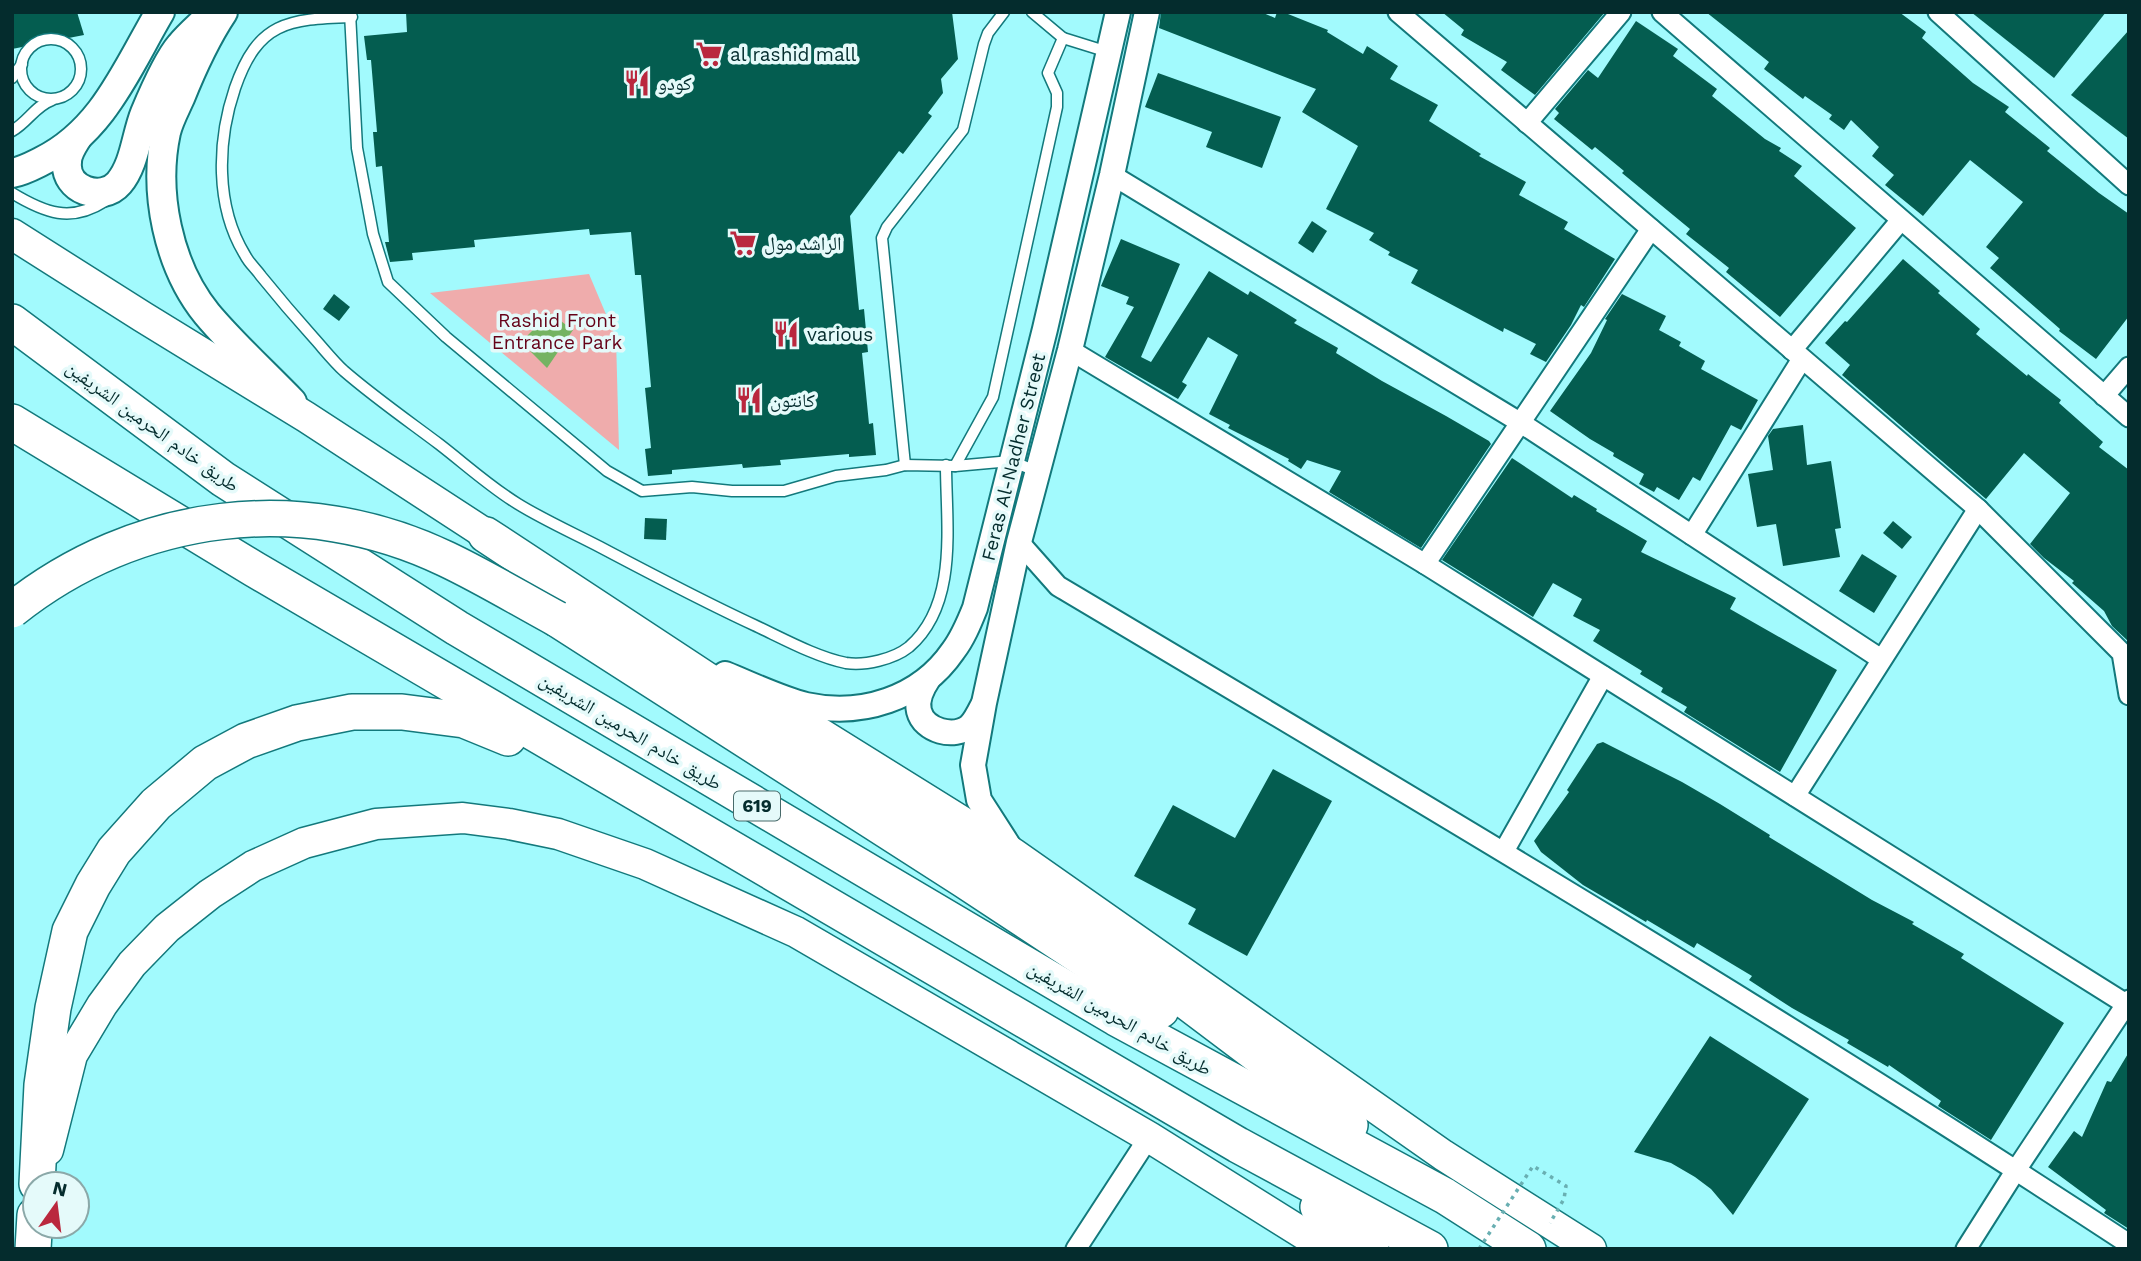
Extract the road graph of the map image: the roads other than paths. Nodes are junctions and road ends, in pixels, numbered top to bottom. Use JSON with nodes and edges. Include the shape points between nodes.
{"nodes":[{"id":1,"x":160,"y":12,"type":"edge"},
{"id":2,"x":214,"y":12,"type":"edge"},
{"id":3,"x":223,"y":12,"type":"edge"},
{"id":4,"x":1004,"y":12,"type":"edge"},
{"id":5,"x":1032,"y":12,"type":"edge"},
{"id":6,"x":1118,"y":12,"type":"edge"},
{"id":7,"x":1147,"y":12,"type":"edge"},
{"id":8,"x":1398,"y":12,"type":"edge"},
{"id":9,"x":1621,"y":12,"type":"edge"},
{"id":10,"x":1662,"y":12,"type":"edge"},
{"id":11,"x":1938,"y":12,"type":"edge"},
{"id":12,"x":351,"y":15,"type":"edge"},
{"id":13,"x":1063,"y":37,"type":"junction"},
{"id":14,"x":1108,"y":52,"type":"junction"},
{"id":15,"x":22,"y":63,"type":"junction"},
{"id":16,"x":12,"y":78,"type":"edge"},
{"id":17,"x":57,"y":98,"type":"junction"},
{"id":18,"x":1527,"y":122,"type":"junction"},
{"id":19,"x":12,"y":131,"type":"edge"},
{"id":20,"x":77,"y":138,"type":"junction"},
{"id":21,"x":12,"y":173,"type":"edge"},
{"id":22,"x":1112,"y":175,"type":"junction"},
{"id":23,"x":120,"y":182,"type":"junction"},
{"id":24,"x":2129,"y":185,"type":"edge"},
{"id":25,"x":12,"y":193,"type":"edge"},
{"id":26,"x":1901,"y":220,"type":"junction"},
{"id":27,"x":1651,"y":229,"type":"junction"},
{"id":28,"x":12,"y":233,"type":"edge"},
{"id":29,"x":12,"y":323,"type":"edge"},
{"id":30,"x":1070,"y":350,"type":"junction"},
{"id":31,"x":1797,"y":354,"type":"junction"},
{"id":32,"x":2129,"y":367,"type":"edge"},
{"id":33,"x":2104,"y":396,"type":"junction"},
{"id":34,"x":306,"y":417,"type":"junction"},
{"id":35,"x":2129,"y":417,"type":"edge"},
{"id":36,"x":12,"y":422,"type":"edge"},
{"id":37,"x":1521,"y":423,"type":"junction"},
{"id":38,"x":1011,"y":461,"type":"junction"},
{"id":39,"x":905,"y":465,"type":"junction"},
{"id":40,"x":951,"y":465,"type":"junction"},
{"id":41,"x":1037,"y":471,"type":"junction"},
{"id":42,"x":1978,"y":509,"type":"junction"},
{"id":43,"x":486,"y":535,"type":"junction"},
{"id":44,"x":1692,"y":535,"type":"junction"},
{"id":45,"x":1019,"y":542,"type":"junction"},
{"id":46,"x":1425,"y":564,"type":"junction"},
{"id":47,"x":12,"y":610,"type":"edge"},
{"id":48,"x":1881,"y":659,"type":"junction"},
{"id":49,"x":725,"y":674,"type":"junction"},
{"id":50,"x":1603,"y":676,"type":"junction"},
{"id":51,"x":928,"y":679,"type":"junction"},
{"id":52,"x":2129,"y":695,"type":"edge"},
{"id":53,"x":984,"y":704,"type":"junction"},
{"id":54,"x":1795,"y":796,"type":"junction"},
{"id":55,"x":691,"y":824,"type":"junction"},
{"id":56,"x":1504,"y":851,"type":"junction"},
{"id":57,"x":1014,"y":854,"type":"junction"},
{"id":58,"x":2127,"y":1002,"type":"edge"},
{"id":59,"x":1149,"y":1137,"type":"junction"},
{"id":60,"x":1238,"y":1145,"type":"junction"},
{"id":61,"x":39,"y":1170,"type":"edge"},
{"id":62,"x":42,"y":1170,"type":"edge"},
{"id":63,"x":2016,"y":1170,"type":"junction"},
{"id":64,"x":1444,"y":1196,"type":"junction"},
{"id":65,"x":1539,"y":1236,"type":"edge"},
{"id":66,"x":2129,"y":1244,"type":"edge"},
{"id":67,"x":1076,"y":1249,"type":"edge"},
{"id":68,"x":1328,"y":1249,"type":"edge"},
{"id":69,"x":1371,"y":1249,"type":"edge"},
{"id":70,"x":1430,"y":1249,"type":"edge"},
{"id":71,"x":1591,"y":1249,"type":"edge"},
{"id":72,"x":1966,"y":1249,"type":"edge"}],
"edges":[{"from":1,"to":20,"type":"main road","via":[[103,110]]},
{"from":2,"to":23,"type":"main road","via":[[178,48],[145,114]]},
{"from":3,"to":34,"type":"main road","via":[[166,129],[162,186],[167,221],[188,286],[207,313]]},
{"from":4,"to":39,"type":"lane","via":[[986,38],[963,130],[882,238]]},
{"from":5,"to":13,"type":"lane"},
{"from":6,"to":14,"type":"street","name":"Feras Al-Nadher Street"},
{"from":7,"to":22,"type":"street","name":"Feras Al-Nadher Street"},
{"from":8,"to":18,"type":"street"},
{"from":9,"to":18,"type":"street"},
{"from":10,"to":26,"type":"street"},
{"from":11,"to":24,"type":"street"},
{"from":12,"to":39,"type":"lane","via":[[357,148],[373,234],[388,282],[602,468],[642,491],[692,487],[784,491],[836,476]]},
{"from":12,"to":40,"type":"lane","via":[[282,24],[260,40],[240,72],[227,110],[221,153],[230,222],[245,255],[342,370],[516,503],[696,598],[850,664],[887,658],[906,649],[931,620],[945,580]]},
{"from":13,"to":14,"type":"lane"},
{"from":13,"to":40,"type":"lane","via":[[1048,72],[1057,107],[993,397]]},
{"from":14,"to":38,"type":"street","name":"Feras Al-Nadher Street"},
{"from":15,"to":16,"type":"lane"},
{"from":15,"to":17,"type":"lane","via":[[30,90],[47,99]]},
{"from":15,"to":17,"type":"lane","via":[[32,46],[51,39],[77,53],[81,72],[74,89]]},
{"from":17,"to":19,"type":"lane","via":[[38,107]]},
{"from":18,"to":27,"type":"street"},
{"from":20,"to":21,"type":"main road","via":[[46,159]]},
{"from":20,"to":23,"type":"main road","via":[[66,164],[73,183],[104,194]]},
{"from":22,"to":30,"type":"street","name":"Feras Al-Nadher Street"},
{"from":22,"to":37,"type":"street"},
{"from":23,"to":25,"type":"lane","via":[[95,208],[76,213],[53,213]]},
{"from":26,"to":31,"type":"street"},
{"from":26,"to":33,"type":"street"},
{"from":27,"to":31,"type":"street"},
{"from":27,"to":37,"type":"street"},
{"from":28,"to":34,"type":"main road"},
{"from":29,"to":64,"type":"highway","name":"طريق خادم الحرمين الشريفين","number":"619","via":[[223,479],[457,628],[1116,1017]]},
{"from":30,"to":41,"type":"street","name":"Feras Al-Nadher Street"},
{"from":30,"to":46,"type":"street"},
{"from":31,"to":42,"type":"street"},
{"from":31,"to":44,"type":"street"},
{"from":32,"to":33,"type":"street"},
{"from":33,"to":35,"type":"street"},
{"from":34,"to":43,"type":"main road"},
{"from":36,"to":55,"type":"highway","number":"619"},
{"from":37,"to":44,"type":"street"},
{"from":37,"to":46,"type":"street"},
{"from":38,"to":40,"type":"lane"},
{"from":38,"to":41,"type":"lane"},
{"from":38,"to":51,"type":"street","name":"Feras Al-Nadher Street","via":[[975,608],[953,652]]},
{"from":39,"to":40,"type":"lane"},
{"from":41,"to":45,"type":"street","name":"Feras Al-Nadher Street"},
{"from":42,"to":48,"type":"street"},
{"from":42,"to":52,"type":"street","via":[[2122,653]]},
{"from":43,"to":49,"type":"main road"},
{"from":43,"to":64,"type":"highway","via":[[1130,959]]},
{"from":44,"to":48,"type":"street"},
{"from":45,"to":53,"type":"street","name":"Feras Al-Nadher Street"},
{"from":45,"to":56,"type":"street","via":[[1058,586]]},
{"from":46,"to":50,"type":"street"},
{"from":47,"to":64,"type":"highway","bridge":true,"via":[[55,580],[136,541],[190,525],[229,520],[300,519],[349,526],[445,558],[557,619]]},
{"from":48,"to":54,"type":"street"},
{"from":49,"to":51,"type":"street","name":"Feras Al-Nadher Street","via":[[805,705],[855,709],[907,694]]},
{"from":49,"to":57,"type":"main road"},
{"from":50,"to":54,"type":"street"},
{"from":50,"to":56,"type":"street"},
{"from":51,"to":53,"type":"street","via":[[921,691],[919,712],[937,730],[948,733],[970,727]]},
{"from":53,"to":57,"type":"street","name":"Feras Al-Nadher Street","via":[[973,765],[979,800]]},
{"from":54,"to":58,"type":"street"},
{"from":55,"to":60,"type":"highway","number":"619"},
{"from":55,"to":61,"type":"highway","via":[[552,756],[464,720],[402,712],[352,712],[297,723],[246,741],[205,764],[156,804],[114,851],[93,885],[71,931],[53,1009],[42,1085]]},
{"from":56,"to":63,"type":"street"},
{"from":57,"to":65,"type":"main road","via":[[1443,1156]]},
{"from":58,"to":63,"type":"street"},
{"from":59,"to":62,"type":"main road","via":[[796,932],[645,864],[558,834],[463,818],[376,824],[304,843],[253,866],[167,928],[102,1004],[72,1055]]},
{"from":59,"to":67,"type":"street"},
{"from":59,"to":68,"type":"main road"},
{"from":60,"to":69,"type":"highway"},
{"from":60,"to":70,"type":"highway","number":"619"},
{"from":63,"to":66,"type":"street"},
{"from":63,"to":72,"type":"street"},
{"from":64,"to":65,"type":"highway","name":"طريق خادم الحرمين الشريفين","number":"619"},
{"from":65,"to":71,"type":"main road"}]}
